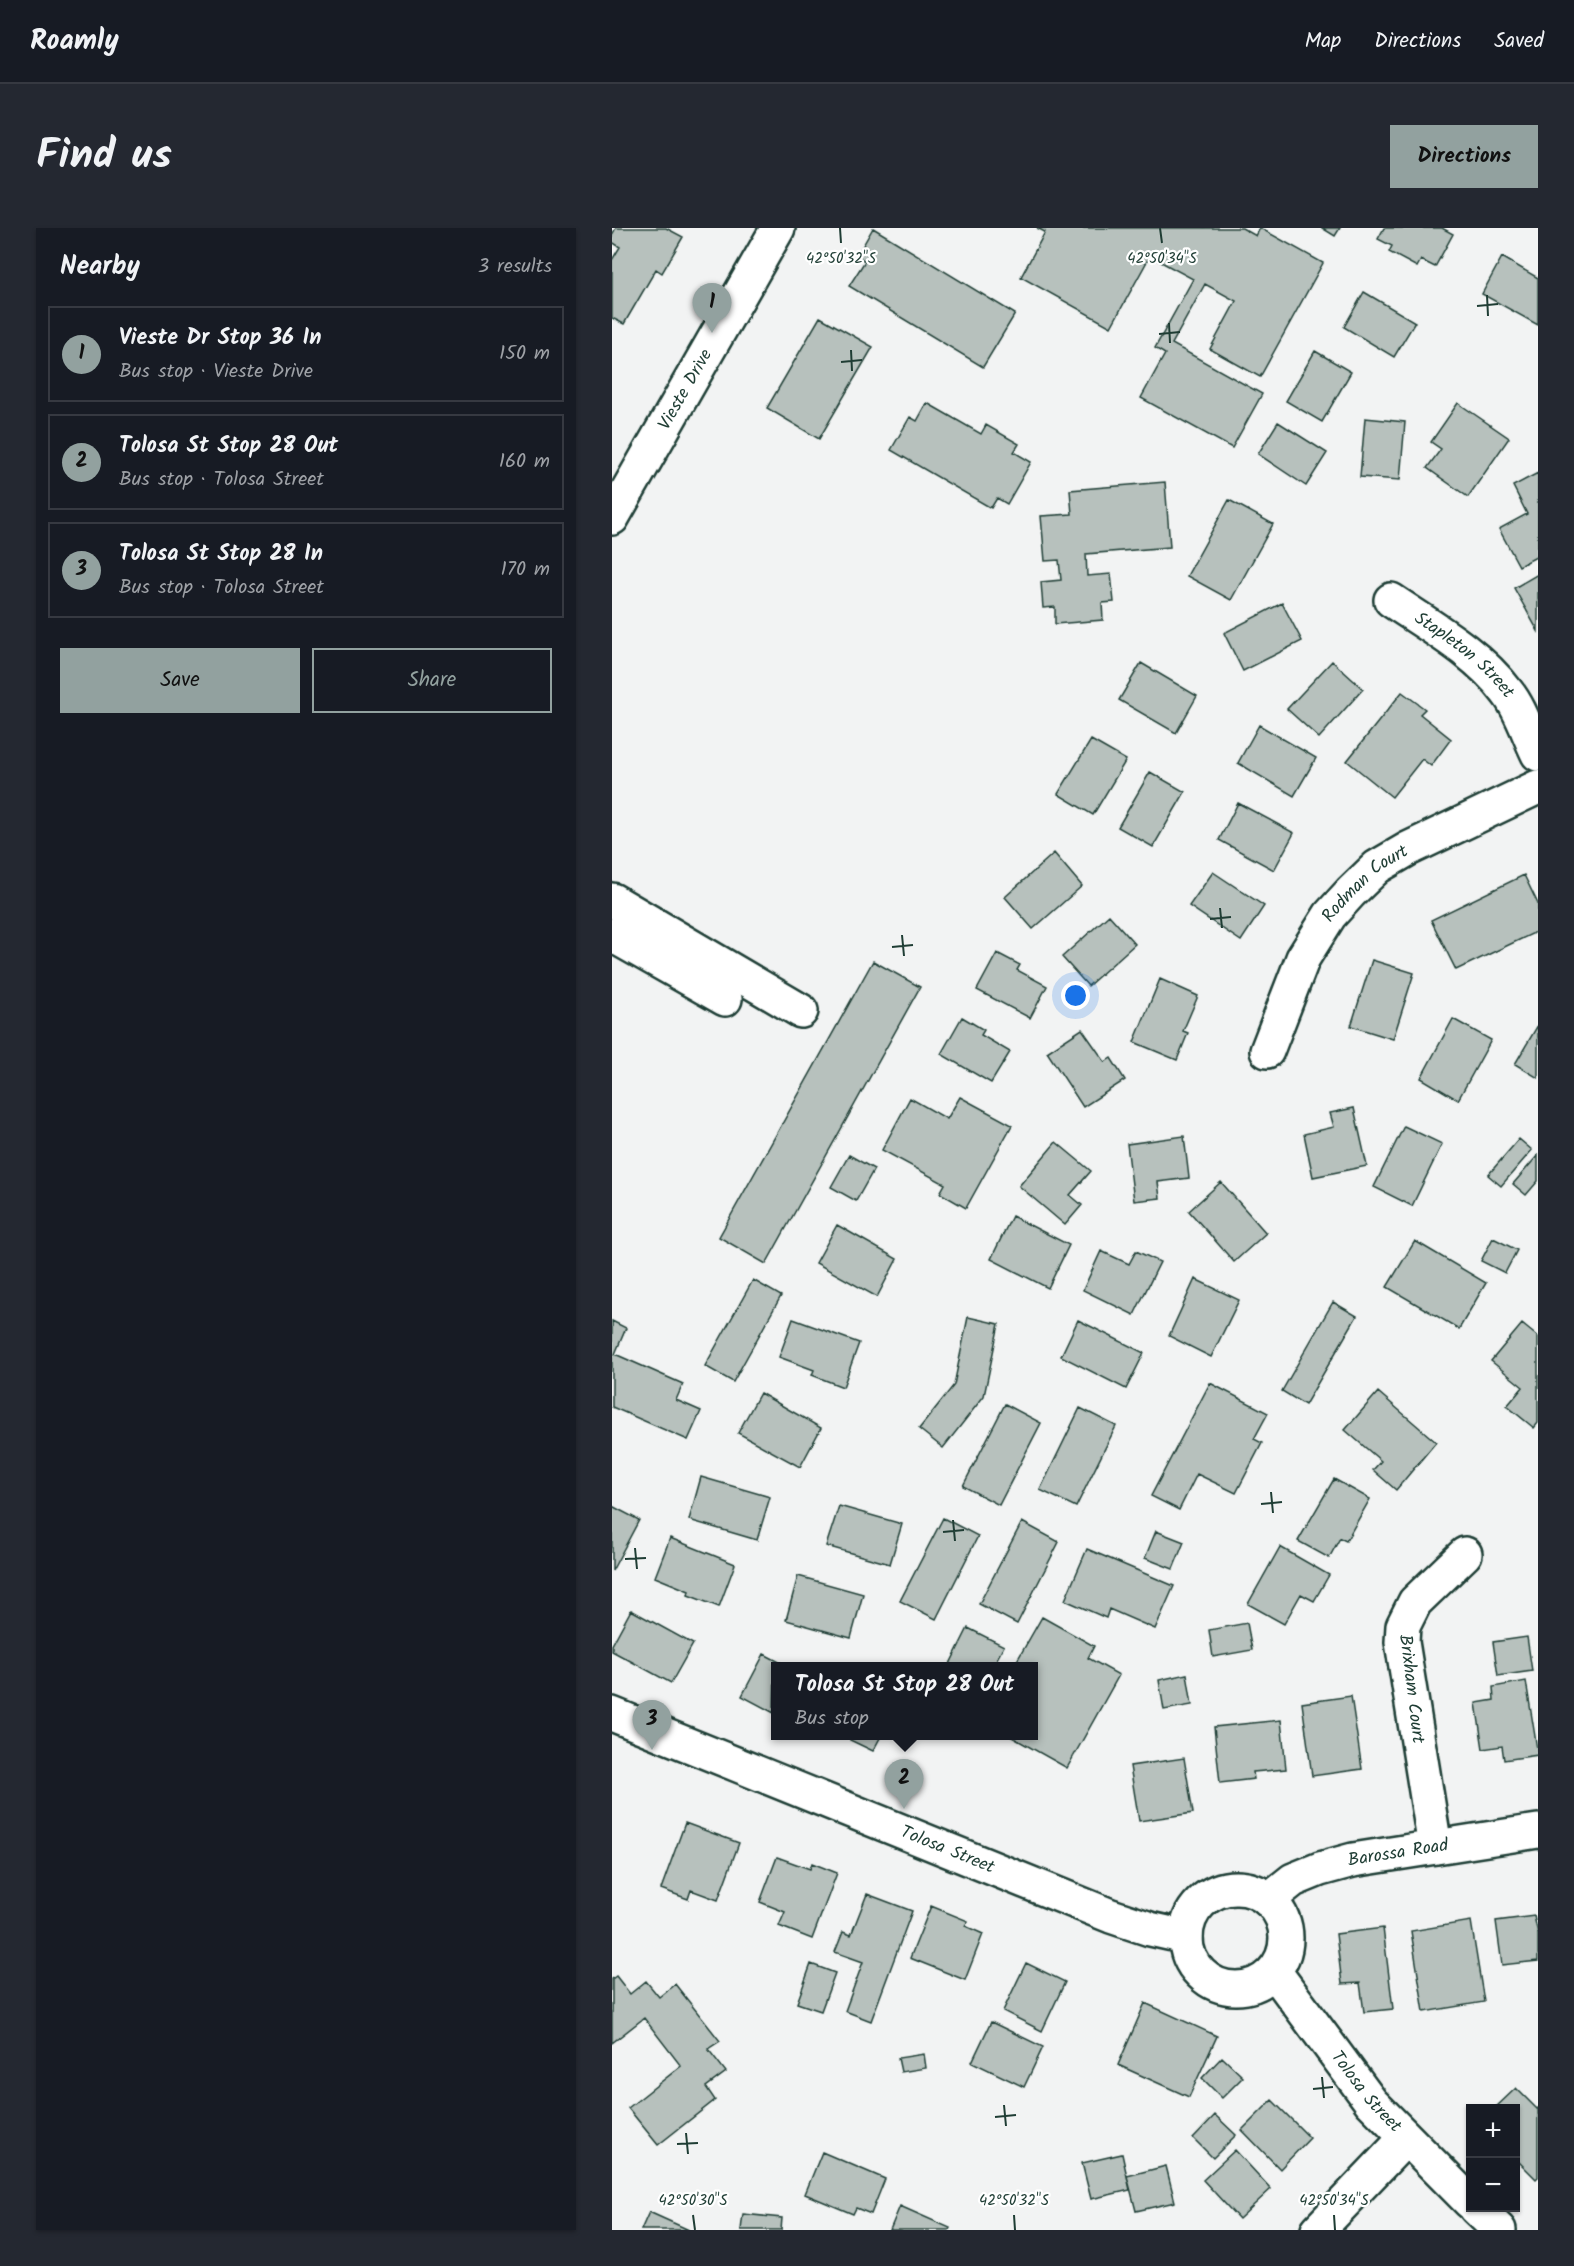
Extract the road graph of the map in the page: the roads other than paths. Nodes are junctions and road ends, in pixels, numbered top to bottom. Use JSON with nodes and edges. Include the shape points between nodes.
{"nodes":[{"id":1,"x":778,"y":228,"type":"edge"},
{"id":2,"x":612,"y":518,"type":"edge"},
{"id":3,"x":1391,"y":600,"type":"dead end"},
{"id":4,"x":1538,"y":754,"type":"edge"},
{"id":5,"x":1538,"y":787,"type":"edge"},
{"id":6,"x":612,"y":900,"type":"edge"},
{"id":7,"x":612,"y":935,"type":"edge"},
{"id":8,"x":725,"y":999,"type":"dead end"},
{"id":9,"x":801,"y":1011,"type":"dead end"},
{"id":10,"x":1267,"y":1051,"type":"dead end"},
{"id":11,"x":1465,"y":1554,"type":"dead end"},
{"id":12,"x":612,"y":1714,"type":"edge"},
{"id":13,"x":1538,"y":1831,"type":"edge"},
{"id":14,"x":1435,"y":1847,"type":"junction"},
{"id":15,"x":1268,"y":1900,"type":"junction"},
{"id":16,"x":1186,"y":1937,"type":"junction"},
{"id":17,"x":1274,"y":1971,"type":"junction"},
{"id":18,"x":1405,"y":2139,"type":"junction"},
{"id":19,"x":1466,"y":2198,"type":"edge"},
{"id":20,"x":1480,"y":2212,"type":"edge"},
{"id":21,"x":1318,"y":2230,"type":"edge"},
{"id":22,"x":1499,"y":2230,"type":"edge"}],
"edges":[{"from":1,"to":2,"type":"street","name":"Vieste Drive"},
{"from":3,"to":4,"type":"street","name":"Stapleton Street","via":[[1492,673],[1509,694]]},
{"from":5,"to":10,"type":"street","name":"Rodman Court","via":[[1408,849],[1377,867],[1351,892],[1330,915],[1303,958]]},
{"from":6,"to":9,"type":"street"},
{"from":7,"to":8,"type":"street"},
{"from":11,"to":14,"type":"street","name":"Brixham Court","via":[[1415,1602],[1403,1626],[1402,1642]]},
{"from":12,"to":16,"type":"street","name":"Tolosa Street","via":[[1111,1916]]},
{"from":13,"to":14,"type":"street","name":"Barossa Road"},
{"from":14,"to":15,"type":"street","name":"Barossa Road","via":[[1320,1869],[1293,1880]]},
{"from":15,"to":16,"type":"street","via":[[1239,1888],[1208,1896],[1189,1921]]},
{"from":15,"to":17,"type":"street","via":[[1278,1912],[1286,1941]]},
{"from":16,"to":17,"type":"street","via":[[1194,1966],[1218,1985],[1248,1986]]},
{"from":17,"to":18,"type":"street","name":"Tolosa Street","via":[[1371,2102]]},
{"from":18,"to":19,"type":"street","name":"Tolosa Street"},
{"from":18,"to":21,"type":"street"},
{"from":20,"to":22,"type":"street"}]}
